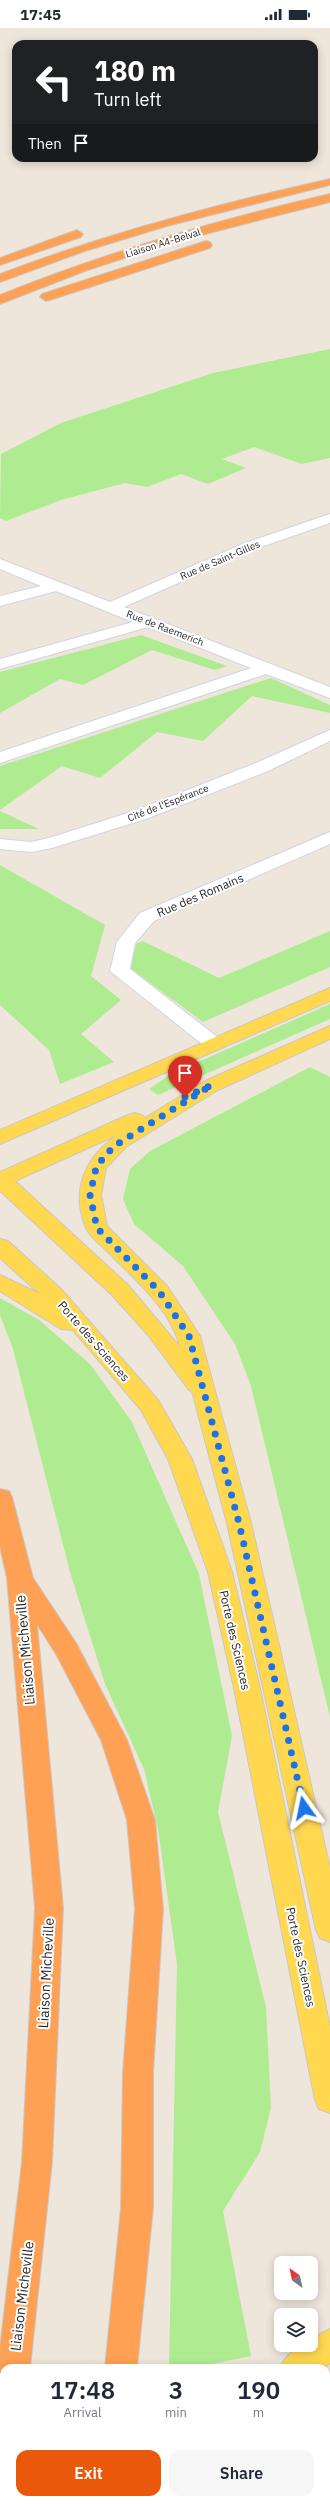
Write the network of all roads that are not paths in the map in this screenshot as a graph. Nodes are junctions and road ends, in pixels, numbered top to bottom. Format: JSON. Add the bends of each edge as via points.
{"nodes":[{"id":1,"x":330,"y":170,"type":"edge"},
{"id":2,"x":315,"y":173,"type":"dead end"},
{"id":3,"x":330,"y":182,"type":"edge"},
{"id":4,"x":330,"y":198,"type":"edge"},
{"id":5,"x":90,"y":230,"type":"dead end"},
{"id":6,"x":216,"y":242,"type":"dead end"},
{"id":7,"x":0,"y":263,"type":"edge"},
{"id":8,"x":0,"y":278,"type":"edge"},
{"id":9,"x":0,"y":300,"type":"edge"},
{"id":10,"x":36,"y":300,"type":"dead end"},
{"id":11,"x":21,"y":305,"type":"dead end"},
{"id":12,"x":0,"y":313,"type":"edge"},
{"id":13,"x":330,"y":518,"type":"edge"},
{"id":14,"x":0,"y":564,"type":"edge"},
{"id":15,"x":58,"y":586,"type":"junction"},
{"id":16,"x":0,"y":601,"type":"edge"},
{"id":17,"x":111,"y":607,"type":"junction"},
{"id":18,"x":150,"y":622,"type":"junction"},
{"id":19,"x":0,"y":664,"type":"edge"},
{"id":20,"x":267,"y":668,"type":"junction"},
{"id":21,"x":330,"y":693,"type":"edge"},
{"id":22,"x":330,"y":735,"type":"edge"},
{"id":23,"x":0,"y":758,"type":"edge"},
{"id":24,"x":330,"y":837,"type":"edge"},
{"id":25,"x":0,"y":844,"type":"edge"},
{"id":26,"x":330,"y":994,"type":"edge"},
{"id":27,"x":330,"y":1032,"type":"edge"},
{"id":28,"x":214,"y":1044,"type":"junction"},
{"id":29,"x":161,"y":1067,"type":"junction"},
{"id":30,"x":212,"y":1085,"type":"junction"},
{"id":31,"x":0,"y":1138,"type":"edge"},
{"id":32,"x":0,"y":1149,"type":"edge"},
{"id":33,"x":0,"y":1180,"type":"edge"},
{"id":34,"x":0,"y":1246,"type":"edge"},
{"id":35,"x":0,"y":1282,"type":"edge"},
{"id":36,"x":98,"y":1344,"type":"junction"},
{"id":37,"x":204,"y":1394,"type":"junction"},
{"id":38,"x":0,"y":1497,"type":"edge"},
{"id":39,"x":20,"y":1578,"type":"junction"},
{"id":40,"x":330,"y":1930,"type":"edge"},
{"id":41,"x":330,"y":2100,"type":"edge"},
{"id":42,"x":330,"y":2342,"type":"edge"},
{"id":43,"x":14,"y":2364,"type":"edge"},
{"id":44,"x":121,"y":2364,"type":"edge"},
{"id":45,"x":301,"y":2364,"type":"edge"}],
"edges":[{"from":1,"to":2,"type":"highway"},
{"from":3,"to":8,"type":"highway","name":"Liaison A4-Belval","via":[[245,201],[148,228],[72,251]]},
{"from":4,"to":9,"type":"highway","name":"Liaison A4-Belval","via":[[264,213],[129,252]]},
{"from":5,"to":7,"type":"highway","via":[[38,246]]},
{"from":6,"to":10,"type":"highway"},
{"from":11,"to":12,"type":"highway"},
{"from":13,"to":17,"type":"street","name":"Rue de Saint-Gilles","via":[[250,546]]},
{"from":14,"to":15,"type":"street","name":"Rue de Raemerich"},
{"from":15,"to":16,"type":"street"},
{"from":15,"to":17,"type":"street","name":"Rue de Raemerich"},
{"from":17,"to":18,"type":"street","name":"Rue de Raemerich"},
{"from":18,"to":19,"type":"street"},
{"from":18,"to":20,"type":"street","name":"Rue de Raemerich"},
{"from":20,"to":21,"type":"street","name":"Rue de Raemerich"},
{"from":20,"to":23,"type":"street"},
{"from":22,"to":25,"type":"street","name":"Cité de l'Espérance","via":[[262,767],[140,815],[52,843],[31,847]]},
{"from":24,"to":28,"type":"street","name":"Rue des Romains","via":[[147,917],[126,942],[120,971]]},
{"from":26,"to":28,"type":"main road"},
{"from":27,"to":30,"type":"main road"},
{"from":28,"to":29,"type":"main road"},
{"from":29,"to":31,"type":"main road"},
{"from":29,"to":32,"type":"main road","via":[[108,1102]]},
{"from":30,"to":33,"type":"main road"},
{"from":30,"to":37,"type":"main road","via":[[119,1143],[106,1154],[96,1168],[90,1195],[97,1228],[159,1291],[189,1336]]},
{"from":33,"to":37,"type":"main road","via":[[120,1290],[156,1330]]},
{"from":34,"to":36,"type":"main road","name":"Porte des Sciences","via":[[53,1294]]},
{"from":35,"to":36,"type":"main road","via":[[27,1296]]},
{"from":36,"to":41,"type":"main road","name":"Porte des Sciences","via":[[150,1406],[180,1459],[220,1572],[247,1688]]},
{"from":37,"to":40,"type":"main road","via":[[239,1523]]},
{"from":38,"to":39,"type":"highway"},
{"from":39,"to":43,"type":"highway","name":"Liaison Micheville","via":[[49,1908],[37,2162]]},
{"from":39,"to":44,"type":"highway","via":[[67,1650],[114,1740],[141,1820],[149,1909],[138,2073],[137,2208]]},
{"from":42,"to":45,"type":"main road"}]}
